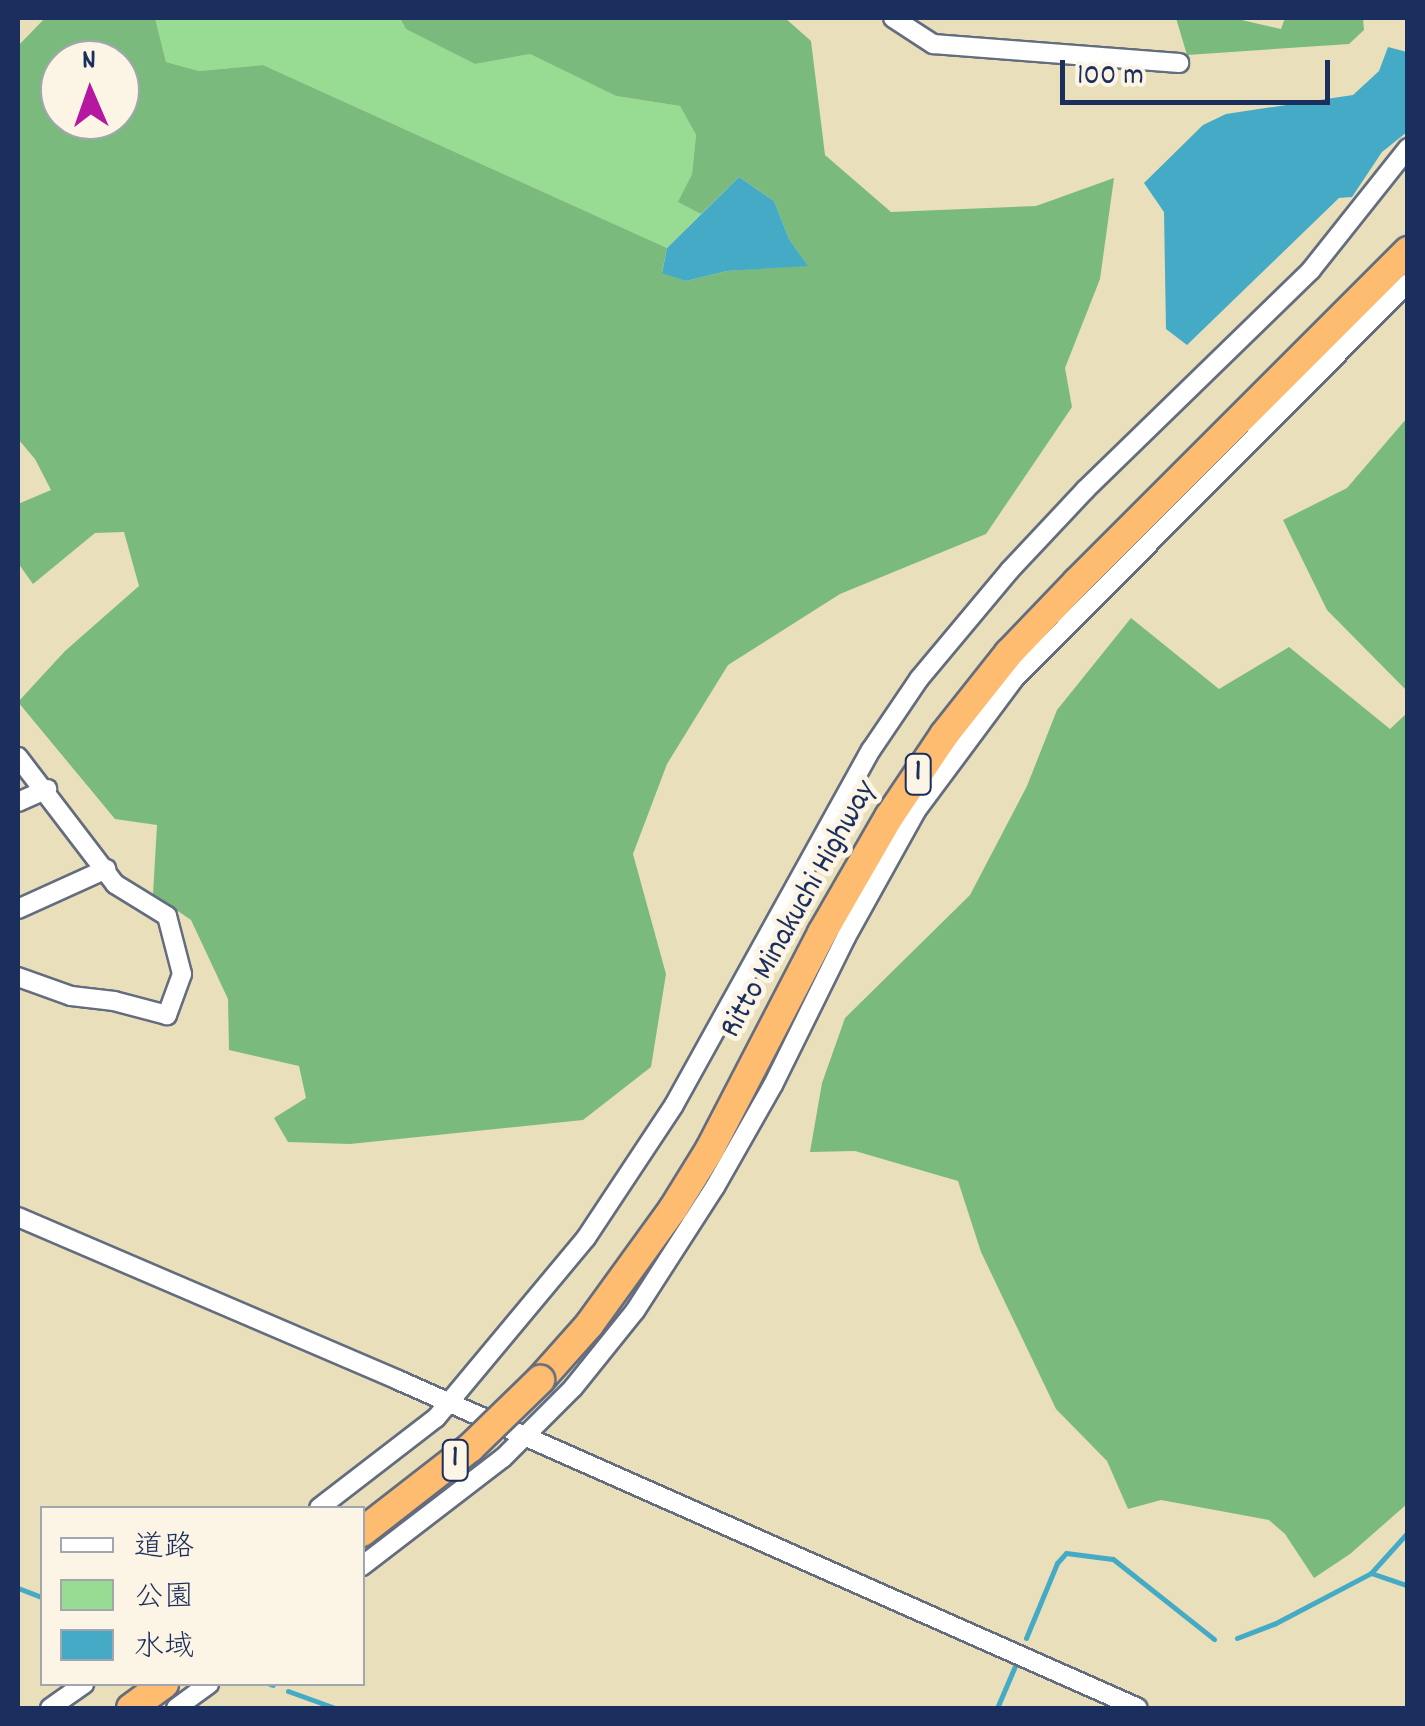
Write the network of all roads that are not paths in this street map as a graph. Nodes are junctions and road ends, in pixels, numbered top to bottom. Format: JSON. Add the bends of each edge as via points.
{"nodes":[{"id":1,"x":892,"y":18,"type":"edge"},
{"id":2,"x":1179,"y":62,"type":"dead end"},
{"id":3,"x":1408,"y":148,"type":"edge"},
{"id":4,"x":1408,"y":251,"type":"edge"},
{"id":5,"x":1408,"y":283,"type":"edge"},
{"id":6,"x":18,"y":756,"type":"edge"},
{"id":7,"x":47,"y":790,"type":"junction"},
{"id":8,"x":18,"y":802,"type":"edge"},
{"id":9,"x":106,"y":869,"type":"junction"},
{"id":10,"x":18,"y":909,"type":"edge"},
{"id":11,"x":18,"y":977,"type":"edge"},
{"id":12,"x":18,"y":1217,"type":"edge"},
{"id":13,"x":449,"y":1402,"type":"junction"},
{"id":14,"x":524,"y":1435,"type":"junction"},
{"id":15,"x":321,"y":1506,"type":"edge"},
{"id":16,"x":365,"y":1530,"type":"edge"},
{"id":17,"x":365,"y":1564,"type":"edge"},
{"id":18,"x":81,"y":1686,"type":"edge"},
{"id":19,"x":161,"y":1686,"type":"edge"},
{"id":20,"x":206,"y":1686,"type":"edge"},
{"id":21,"x":50,"y":1708,"type":"edge"},
{"id":22,"x":131,"y":1708,"type":"edge"},
{"id":23,"x":176,"y":1708,"type":"edge"},
{"id":24,"x":1138,"y":1708,"type":"edge"}],
"edges":[{"from":1,"to":2,"type":"street","via":[[933,44]]},
{"from":3,"to":13,"type":"street","via":[[1311,270],[1084,490],[920,680],[833,816],[674,1105],[586,1238]]},
{"from":4,"to":16,"type":"highway","name":"Ritto Minakuchi Highway","number":"1","bridge":true,"via":[[1009,653],[889,818],[692,1179],[634,1266],[540,1380],[470,1448]]},
{"from":5,"to":14,"type":"street","via":[[1014,679],[916,811],[774,1085],[705,1202],[634,1311],[573,1388]]},
{"from":6,"to":7,"type":"street"},
{"from":7,"to":8,"type":"street"},
{"from":7,"to":9,"type":"street"},
{"from":9,"to":10,"type":"street"},
{"from":9,"to":11,"type":"street","via":[[115,884],[167,916],[182,974],[167,1014],[70,996]]},
{"from":12,"to":13,"type":"street"},
{"from":13,"to":14,"type":"street"},
{"from":13,"to":15,"type":"street"},
{"from":14,"to":17,"type":"street"},
{"from":14,"to":24,"type":"street"},
{"from":18,"to":21,"type":"street"},
{"from":19,"to":22,"type":"highway"},
{"from":20,"to":23,"type":"street"}]}
